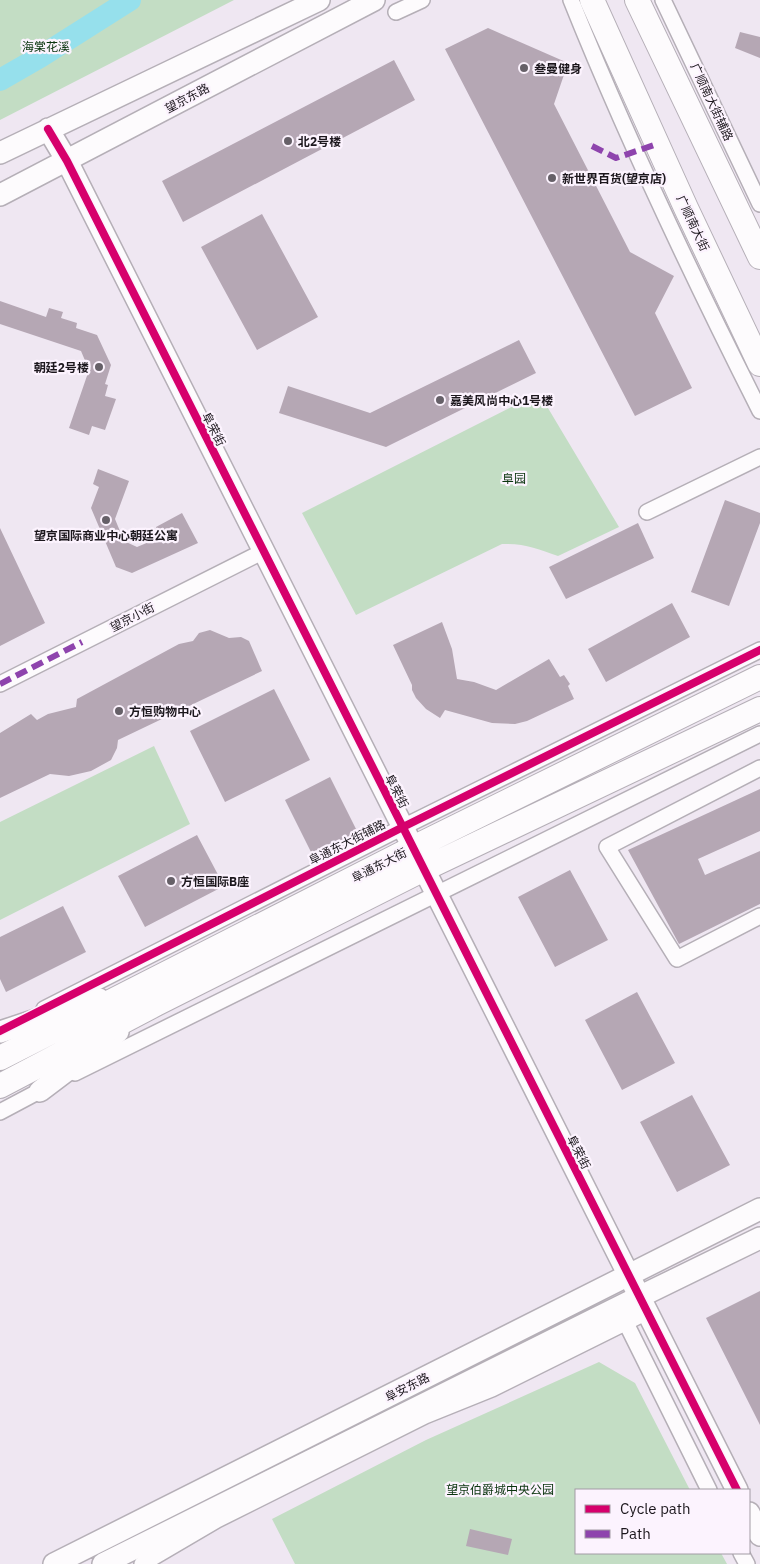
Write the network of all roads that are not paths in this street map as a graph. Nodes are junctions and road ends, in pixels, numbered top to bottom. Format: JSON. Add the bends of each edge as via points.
{"nodes":[{"id":1,"x":319,"y":0,"type":"edge"},
{"id":2,"x":374,"y":0,"type":"edge"},
{"id":3,"x":422,"y":0,"type":"edge"},
{"id":4,"x":571,"y":0,"type":"edge"},
{"id":5,"x":592,"y":0,"type":"edge"},
{"id":6,"x":637,"y":0,"type":"edge"},
{"id":7,"x":663,"y":0,"type":"edge"},
{"id":8,"x":396,"y":12,"type":"dead end"},
{"id":9,"x":48,"y":129,"type":"junction"},
{"id":10,"x":0,"y":153,"type":"edge"},
{"id":11,"x":67,"y":161,"type":"junction"},
{"id":12,"x":0,"y":195,"type":"edge"},
{"id":13,"x":760,"y":204,"type":"edge"},
{"id":14,"x":760,"y":257,"type":"edge"},
{"id":15,"x":760,"y":364,"type":"edge"},
{"id":16,"x":760,"y":411,"type":"edge"},
{"id":17,"x":760,"y":457,"type":"edge"},
{"id":18,"x":647,"y":512,"type":"dead end"},
{"id":19,"x":264,"y":551,"type":"junction"},
{"id":20,"x":760,"y":650,"type":"edge"},
{"id":21,"x":760,"y":677,"type":"edge"},
{"id":22,"x":0,"y":684,"type":"edge"},
{"id":23,"x":760,"y":709,"type":"edge"},
{"id":24,"x":760,"y":734,"type":"edge"},
{"id":25,"x":760,"y":768,"type":"edge"},
{"id":26,"x":402,"y":827,"type":"junction"},
{"id":27,"x":413,"y":848,"type":"junction"},
{"id":28,"x":424,"y":869,"type":"junction"},
{"id":29,"x":436,"y":894,"type":"junction"},
{"id":30,"x":760,"y":916,"type":"edge"},
{"id":31,"x":142,"y":985,"type":"junction"},
{"id":32,"x":156,"y":1004,"type":"junction"},
{"id":33,"x":0,"y":1032,"type":"edge"},
{"id":34,"x":0,"y":1058,"type":"edge"},
{"id":35,"x":0,"y":1086,"type":"edge"},
{"id":36,"x":40,"y":1090,"type":"junction"},
{"id":37,"x":0,"y":1112,"type":"edge"},
{"id":38,"x":760,"y":1210,"type":"edge"},
{"id":39,"x":760,"y":1238,"type":"edge"},
{"id":40,"x":630,"y":1276,"type":"junction"},
{"id":41,"x":643,"y":1304,"type":"junction"},
{"id":42,"x":622,"y":1315,"type":"junction"},
{"id":43,"x":709,"y":1489,"type":"edge"},
{"id":44,"x":736,"y":1489,"type":"edge"},
{"id":45,"x":750,"y":1515,"type":"edge"},
{"id":46,"x":760,"y":1535,"type":"edge"},
{"id":47,"x":54,"y":1564,"type":"edge"},
{"id":48,"x":103,"y":1564,"type":"edge"},
{"id":49,"x":142,"y":1564,"type":"edge"}],
"edges":[{"from":1,"to":9,"type":"street"},
{"from":2,"to":11,"type":"street","name":"望京东路"},
{"from":3,"to":8,"type":"street"},
{"from":4,"to":16,"type":"street","via":[[595,60],[718,328]]},
{"from":5,"to":15,"type":"main road","name":"广顺南大街"},
{"from":6,"to":14,"type":"main road"},
{"from":7,"to":13,"type":"street","name":"广顺南大街辅路"},
{"from":9,"to":10,"type":"street"},
{"from":9,"to":11,"type":"street","name":"阜荣街"},
{"from":11,"to":12,"type":"street","name":"望京东路"},
{"from":11,"to":19,"type":"street","name":"阜荣街"},
{"from":17,"to":18,"type":"street"},
{"from":19,"to":22,"type":"street","name":"望京小街"},
{"from":19,"to":26,"type":"street","name":"阜荣街"},
{"from":20,"to":26,"type":"street","name":"阜通东大街辅路"},
{"from":21,"to":27,"type":"main road","name":"阜通东大街"},
{"from":23,"to":28,"type":"main road","name":"阜通东大街"},
{"from":24,"to":29,"type":"street"},
{"from":25,"to":30,"type":"street","via":[[607,847],[677,959]]},
{"from":26,"to":27,"type":"street","name":"阜荣街"},
{"from":26,"to":33,"type":"street","name":"阜通东大街辅路"},
{"from":27,"to":28,"type":"street","name":"阜荣街"},
{"from":27,"to":31,"type":"main road","name":"阜通东大街"},
{"from":28,"to":29,"type":"street","name":"阜荣街"},
{"from":28,"to":32,"type":"main road","name":"阜通东大街"},
{"from":29,"to":36,"type":"street"},
{"from":29,"to":40,"type":"street","name":"阜荣街"},
{"from":31,"to":33,"type":"street"},
{"from":31,"to":34,"type":"main road","name":"阜通东大街"},
{"from":32,"to":35,"type":"main road","name":"阜通东大街"},
{"from":32,"to":36,"type":"street"},
{"from":36,"to":37,"type":"street"},
{"from":38,"to":40,"type":"street","name":"阜安东路"},
{"from":39,"to":41,"type":"street","name":"阜安东路"},
{"from":40,"to":41,"type":"street","name":"阜荣街"},
{"from":40,"to":47,"type":"street","name":"阜安东路"},
{"from":41,"to":42,"type":"street","name":"阜安东路"},
{"from":41,"to":44,"type":"street","name":"阜荣街"},
{"from":42,"to":43,"type":"street"},
{"from":42,"to":48,"type":"street","name":"阜安东路"},
{"from":42,"to":49,"type":"street","via":[[492,1389],[416,1420],[217,1520]]},
{"from":45,"to":46,"type":"street"}]}
